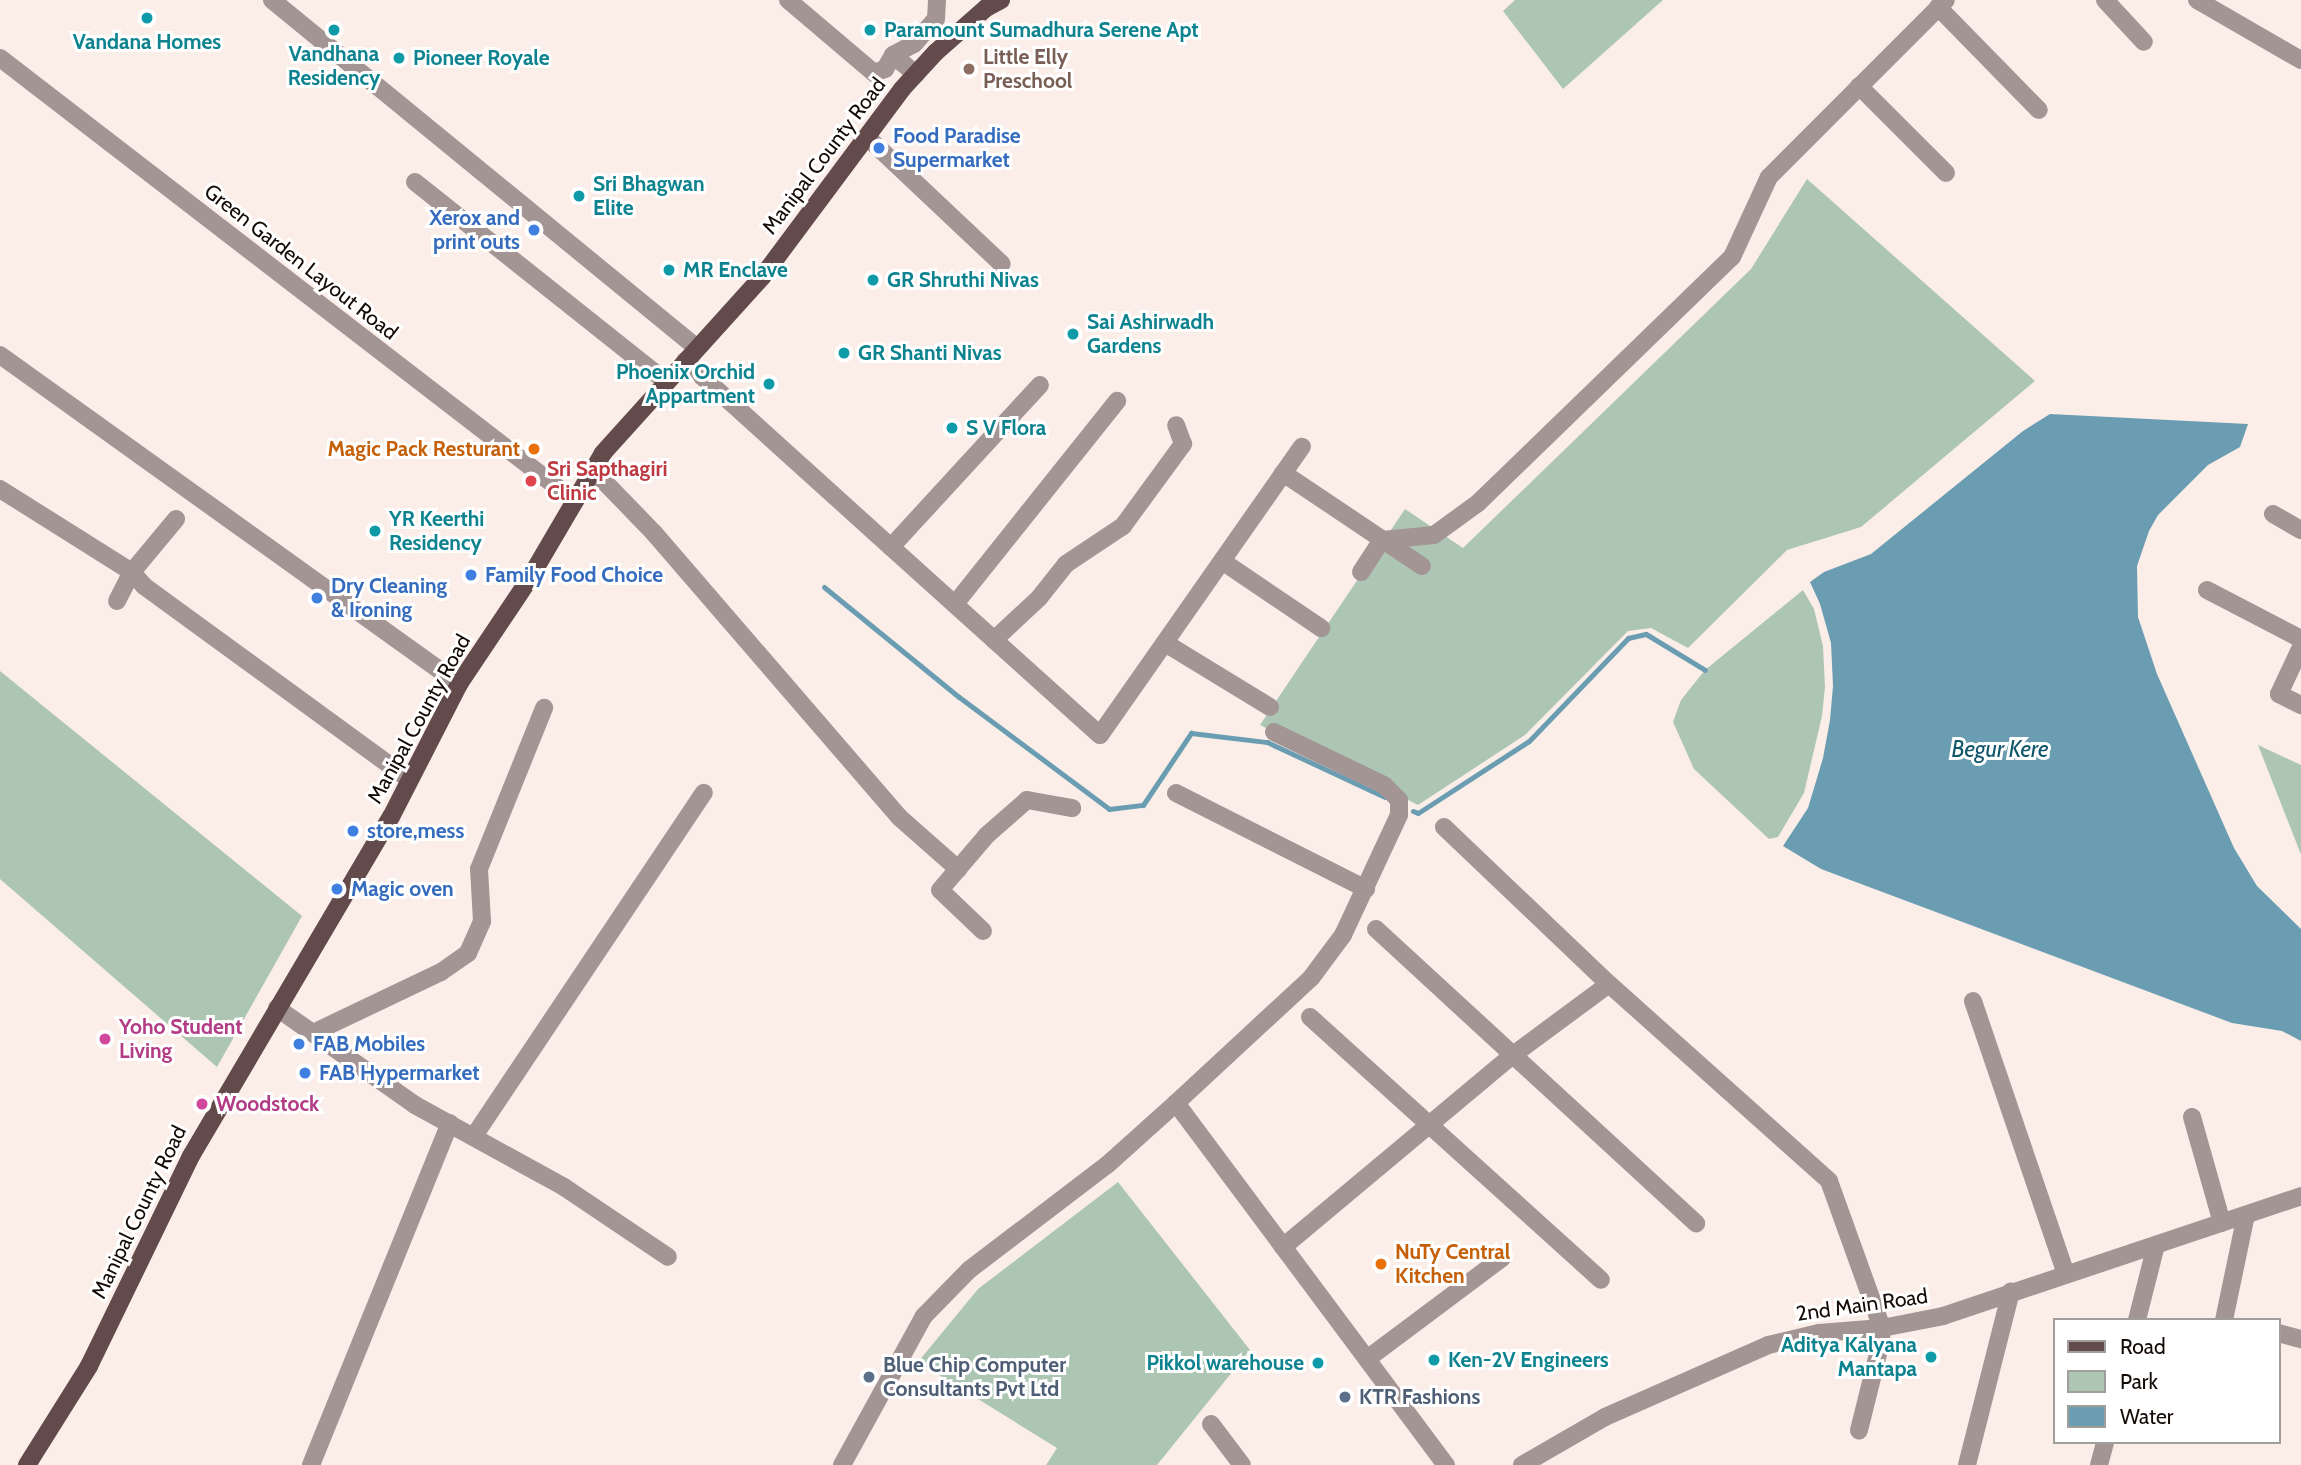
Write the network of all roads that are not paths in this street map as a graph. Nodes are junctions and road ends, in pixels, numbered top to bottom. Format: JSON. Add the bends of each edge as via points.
{"nodes":[{"id":1,"x":272,"y":0,"type":"edge"},
{"id":2,"x":788,"y":0,"type":"edge"},
{"id":3,"x":937,"y":0,"type":"edge"},
{"id":4,"x":1002,"y":0,"type":"edge"},
{"id":5,"x":2105,"y":0,"type":"edge"},
{"id":6,"x":2197,"y":0,"type":"edge"},
{"id":7,"x":1942,"y":4,"type":"edge"},
{"id":8,"x":2144,"y":42,"type":"dead end"},
{"id":9,"x":893,"y":55,"type":"junction"},
{"id":10,"x":0,"y":58,"type":"edge"},
{"id":11,"x":2301,"y":60,"type":"edge"},
{"id":12,"x":916,"y":74,"type":"junction"},
{"id":13,"x":1859,"y":86,"type":"junction"},
{"id":14,"x":2039,"y":110,"type":"dead end"},
{"id":15,"x":867,"y":137,"type":"junction"},
{"id":16,"x":1946,"y":173,"type":"dead end"},
{"id":17,"x":415,"y":182,"type":"dead end"},
{"id":18,"x":1002,"y":264,"type":"dead end"},
{"id":19,"x":0,"y":355,"type":"edge"},
{"id":20,"x":691,"y":355,"type":"junction"},
{"id":21,"x":666,"y":382,"type":"junction"},
{"id":22,"x":1040,"y":385,"type":"dead end"},
{"id":23,"x":1117,"y":401,"type":"dead end"},
{"id":24,"x":1176,"y":425,"type":"dead end"},
{"id":25,"x":1302,"y":447,"type":"dead end"},
{"id":26,"x":593,"y":470,"type":"junction"},
{"id":27,"x":1283,"y":473,"type":"junction"},
{"id":28,"x":0,"y":489,"type":"edge"},
{"id":29,"x":575,"y":501,"type":"junction"},
{"id":30,"x":2273,"y":514,"type":"dead end"},
{"id":31,"x":176,"y":519,"type":"dead end"},
{"id":32,"x":2301,"y":530,"type":"edge"},
{"id":33,"x":1382,"y":540,"type":"junction"},
{"id":34,"x":891,"y":547,"type":"junction"},
{"id":35,"x":1222,"y":561,"type":"junction"},
{"id":36,"x":1422,"y":566,"type":"dead end"},
{"id":37,"x":132,"y":572,"type":"junction"},
{"id":38,"x":1361,"y":572,"type":"dead end"},
{"id":39,"x":2207,"y":590,"type":"dead end"},
{"id":40,"x":117,"y":601,"type":"dead end"},
{"id":41,"x":955,"y":604,"type":"junction"},
{"id":42,"x":1321,"y":628,"type":"dead end"},
{"id":43,"x":2301,"y":639,"type":"edge"},
{"id":44,"x":994,"y":640,"type":"junction"},
{"id":45,"x":1165,"y":643,"type":"junction"},
{"id":46,"x":2301,"y":648,"type":"edge"},
{"id":47,"x":459,"y":684,"type":"junction"},
{"id":48,"x":2301,"y":705,"type":"edge"},
{"id":49,"x":1270,"y":707,"type":"dead end"},
{"id":50,"x":544,"y":708,"type":"dead end"},
{"id":51,"x":1274,"y":732,"type":"dead end"},
{"id":52,"x":409,"y":779,"type":"junction"},
{"id":53,"x":704,"y":793,"type":"dead end"},
{"id":54,"x":1175,"y":793,"type":"dead end"},
{"id":55,"x":1072,"y":808,"type":"dead end"},
{"id":56,"x":1444,"y":827,"type":"dead end"},
{"id":57,"x":958,"y":869,"type":"junction"},
{"id":58,"x":1366,"y":889,"type":"junction"},
{"id":59,"x":1376,"y":929,"type":"dead end"},
{"id":60,"x":984,"y":930,"type":"dead end"},
{"id":61,"x":1609,"y":984,"type":"junction"},
{"id":62,"x":1973,"y":1001,"type":"dead end"},
{"id":63,"x":277,"y":1008,"type":"junction"},
{"id":64,"x":1310,"y":1017,"type":"dead end"},
{"id":65,"x":313,"y":1033,"type":"junction"},
{"id":66,"x":1513,"y":1055,"type":"junction"},
{"id":67,"x":1176,"y":1103,"type":"junction"},
{"id":68,"x":2192,"y":1117,"type":"dead end"},
{"id":69,"x":450,"y":1123,"type":"junction"},
{"id":70,"x":1429,"y":1123,"type":"junction"},
{"id":71,"x":474,"y":1136,"type":"junction"},
{"id":72,"x":2301,"y":1196,"type":"edge"},
{"id":73,"x":2246,"y":1215,"type":"junction"},
{"id":74,"x":1696,"y":1223,"type":"dead end"},
{"id":75,"x":2222,"y":1223,"type":"junction"},
{"id":76,"x":2156,"y":1245,"type":"junction"},
{"id":77,"x":1283,"y":1247,"type":"junction"},
{"id":78,"x":668,"y":1257,"type":"dead end"},
{"id":79,"x":1502,"y":1258,"type":"dead end"},
{"id":80,"x":2066,"y":1274,"type":"junction"},
{"id":81,"x":1601,"y":1280,"type":"dead end"},
{"id":82,"x":2011,"y":1291,"type":"junction"},
{"id":83,"x":2138,"y":1318,"type":"edge"},
{"id":84,"x":2226,"y":1318,"type":"edge"},
{"id":85,"x":1882,"y":1328,"type":"junction"},
{"id":86,"x":2280,"y":1334,"type":"edge"},
{"id":87,"x":2301,"y":1339,"type":"edge"},
{"id":88,"x":1367,"y":1359,"type":"junction"},
{"id":89,"x":1211,"y":1424,"type":"dead end"},
{"id":90,"x":1859,"y":1430,"type":"dead end"},
{"id":91,"x":2104,"y":1444,"type":"edge"},
{"id":92,"x":27,"y":1465,"type":"edge"},
{"id":93,"x":311,"y":1465,"type":"edge"},
{"id":94,"x":842,"y":1465,"type":"edge"},
{"id":95,"x":1242,"y":1465,"type":"edge"},
{"id":96,"x":1446,"y":1465,"type":"edge"},
{"id":97,"x":1522,"y":1465,"type":"edge"},
{"id":98,"x":1967,"y":1465,"type":"edge"},
{"id":99,"x":2099,"y":1465,"type":"edge"}],
"edges":[{"from":1,"to":20,"type":"street"},
{"from":2,"to":9,"type":"street","via":[[874,73],[885,69]]},
{"from":3,"to":9,"type":"street","via":[[936,19],[914,44]]},
{"from":4,"to":12,"type":"main road","name":"Manipal County Road","via":[[986,8]]},
{"from":5,"to":8,"type":"street"},
{"from":6,"to":11,"type":"street"},
{"from":7,"to":13,"type":"street"},
{"from":7,"to":14,"type":"street"},
{"from":9,"to":12,"type":"street"},
{"from":10,"to":29,"type":"street","name":"Green Garden Layout Road"},
{"from":12,"to":15,"type":"main road","name":"Manipal County Road"},
{"from":13,"to":16,"type":"street"},
{"from":13,"to":33,"type":"street","via":[[1769,177],[1732,257],[1478,503],[1434,535]]},
{"from":15,"to":18,"type":"street"},
{"from":15,"to":20,"type":"main road","name":"Manipal County Road","via":[[762,277]]},
{"from":17,"to":21,"type":"street"},
{"from":19,"to":47,"type":"street"},
{"from":20,"to":21,"type":"main road","name":"Manipal County Road"},
{"from":20,"to":34,"type":"street"},
{"from":21,"to":26,"type":"main road","name":"Manipal County Road"},
{"from":22,"to":34,"type":"street"},
{"from":23,"to":41,"type":"street"},
{"from":24,"to":44,"type":"street","via":[[1183,444],[1123,526],[1066,564],[1039,598]]},
{"from":25,"to":27,"type":"street"},
{"from":26,"to":29,"type":"main road","name":"Manipal County Road"},
{"from":26,"to":57,"type":"street","via":[[654,533],[900,817]]},
{"from":27,"to":33,"type":"street"},
{"from":27,"to":35,"type":"street"},
{"from":28,"to":37,"type":"street"},
{"from":29,"to":47,"type":"main road","name":"Manipal County Road"},
{"from":30,"to":32,"type":"street"},
{"from":31,"to":37,"type":"street"},
{"from":33,"to":36,"type":"street"},
{"from":33,"to":38,"type":"street"},
{"from":34,"to":41,"type":"street"},
{"from":35,"to":42,"type":"street"},
{"from":35,"to":45,"type":"street"},
{"from":37,"to":40,"type":"street"},
{"from":37,"to":52,"type":"street","via":[[144,586]]},
{"from":39,"to":43,"type":"street"},
{"from":41,"to":44,"type":"street"},
{"from":44,"to":45,"type":"street","via":[[1100,735]]},
{"from":45,"to":49,"type":"street"},
{"from":46,"to":48,"type":"street","via":[[2278,694]]},
{"from":47,"to":52,"type":"main road","name":"Manipal County Road"},
{"from":50,"to":65,"type":"street","via":[[479,869],[482,921],[468,953],[440,972]]},
{"from":51,"to":58,"type":"street","via":[[1384,785],[1399,800],[1399,815]]},
{"from":52,"to":63,"type":"main road","name":"Manipal County Road"},
{"from":53,"to":71,"type":"street"},
{"from":54,"to":58,"type":"street"},
{"from":55,"to":57,"type":"street","via":[[1027,800],[987,835]]},
{"from":56,"to":61,"type":"street"},
{"from":57,"to":60,"type":"street","via":[[940,890]]},
{"from":58,"to":67,"type":"street","via":[[1328,960]]},
{"from":59,"to":66,"type":"street"},
{"from":61,"to":66,"type":"street"},
{"from":61,"to":85,"type":"street","via":[[1829,1181]]},
{"from":62,"to":80,"type":"street"},
{"from":63,"to":65,"type":"street"},
{"from":63,"to":92,"type":"main road","name":"Manipal County Road","via":[[191,1156],[89,1366]]},
{"from":64,"to":70,"type":"street"},
{"from":65,"to":69,"type":"street","via":[[415,1105]]},
{"from":66,"to":70,"type":"street"},
{"from":66,"to":74,"type":"street"},
{"from":67,"to":77,"type":"street"},
{"from":67,"to":94,"type":"street","via":[[1107,1165],[969,1269],[924,1316]]},
{"from":68,"to":75,"type":"street"},
{"from":69,"to":71,"type":"street"},
{"from":69,"to":93,"type":"street"},
{"from":70,"to":77,"type":"street"},
{"from":70,"to":81,"type":"street"},
{"from":71,"to":78,"type":"street","via":[[564,1188]]},
{"from":72,"to":73,"type":"street","name":"2nd Main Road"},
{"from":73,"to":75,"type":"street","name":"2nd Main Road"},
{"from":73,"to":84,"type":"street"},
{"from":75,"to":76,"type":"street","name":"2nd Main Road"},
{"from":76,"to":80,"type":"street","name":"2nd Main Road"},
{"from":76,"to":83,"type":"street"},
{"from":77,"to":88,"type":"street"},
{"from":79,"to":88,"type":"street"},
{"from":80,"to":82,"type":"street","name":"2nd Main Road"},
{"from":82,"to":85,"type":"street","name":"2nd Main Road","via":[[1943,1316]]},
{"from":82,"to":98,"type":"street"},
{"from":85,"to":90,"type":"street"},
{"from":85,"to":97,"type":"street","name":"2nd Main Road","via":[[1794,1337],[1745,1354],[1605,1417]]},
{"from":86,"to":87,"type":"street"},
{"from":88,"to":96,"type":"street"},
{"from":89,"to":95,"type":"street"},
{"from":91,"to":99,"type":"street"}]}
